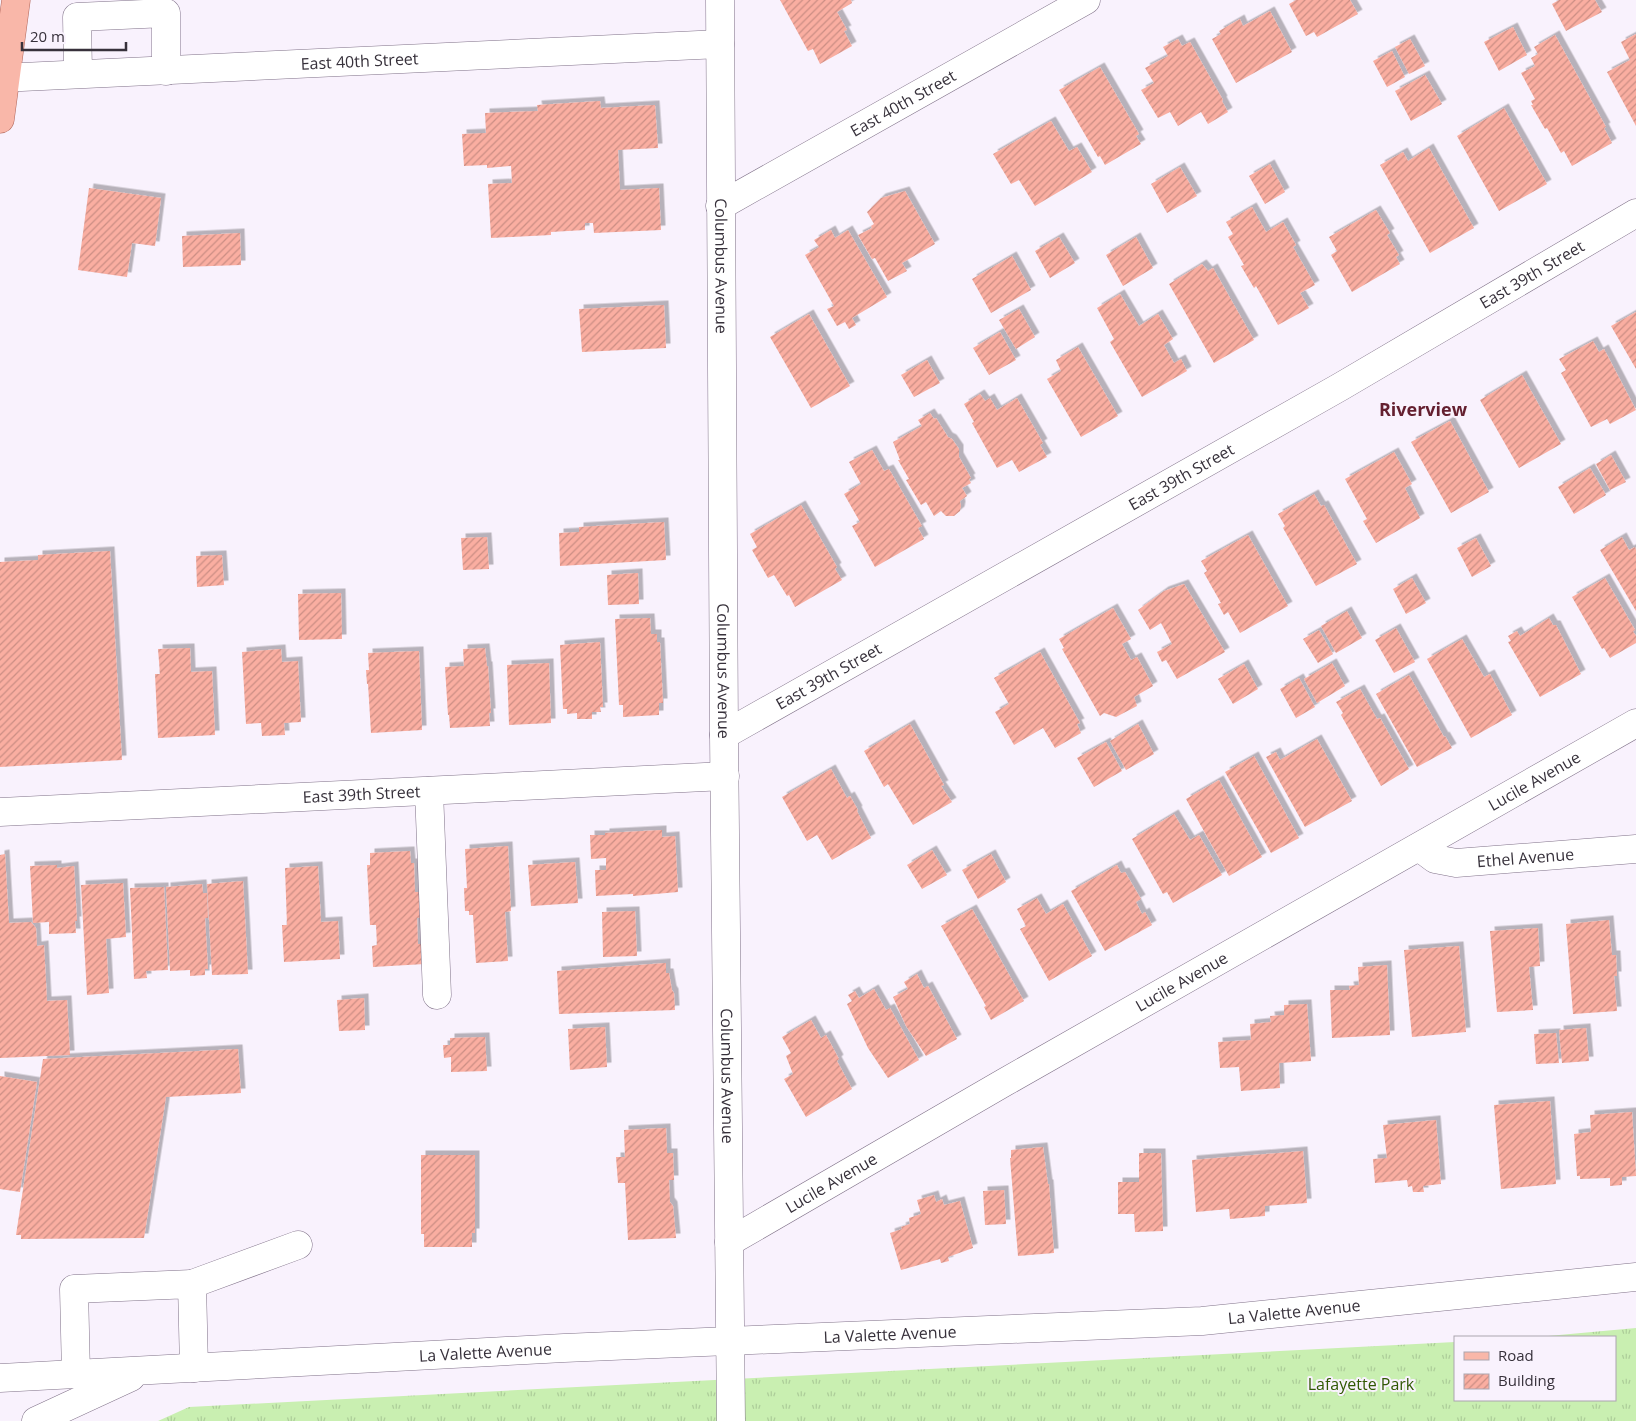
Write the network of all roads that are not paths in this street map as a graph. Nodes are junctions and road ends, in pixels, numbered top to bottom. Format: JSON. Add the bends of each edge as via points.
{"nodes":[{"id":1,"x":16,"y":0,"type":"edge"},
{"id":2,"x":720,"y":0,"type":"edge"},
{"id":3,"x":1086,"y":0,"type":"edge"},
{"id":4,"x":166,"y":6,"type":"edge"},
{"id":5,"x":123,"y":7,"type":"edge"},
{"id":6,"x":77,"y":8,"type":"edge"},
{"id":7,"x":720,"y":44,"type":"junction"},
{"id":8,"x":166,"y":70,"type":"junction"},
{"id":9,"x":78,"y":73,"type":"junction"},
{"id":10,"x":3,"y":78,"type":"edge"},
{"id":11,"x":0,"y":119,"type":"edge"},
{"id":12,"x":720,"y":206,"type":"junction"},
{"id":13,"x":1636,"y":213,"type":"edge"},
{"id":14,"x":1636,"y":723,"type":"edge"},
{"id":15,"x":724,"y":735,"type":"junction"},
{"id":16,"x":724,"y":776,"type":"junction"},
{"id":17,"x":429,"y":791,"type":"junction"},
{"id":18,"x":0,"y":812,"type":"edge"},
{"id":19,"x":1418,"y":847,"type":"junction"},
{"id":20,"x":1636,"y":849,"type":"edge"},
{"id":21,"x":437,"y":995,"type":"dead end"},
{"id":22,"x":729,"y":1242,"type":"junction"},
{"id":23,"x":298,"y":1245,"type":"dead end"},
{"id":24,"x":1636,"y":1278,"type":"edge"},
{"id":25,"x":192,"y":1284,"type":"junction"},
{"id":26,"x":729,"y":1341,"type":"junction"},
{"id":27,"x":194,"y":1368,"type":"junction"},
{"id":28,"x":144,"y":1371,"type":"junction"},
{"id":29,"x":76,"y":1374,"type":"junction"},
{"id":30,"x":0,"y":1378,"type":"edge"},
{"id":31,"x":36,"y":1421,"type":"edge"},
{"id":32,"x":731,"y":1421,"type":"edge"}],
"edges":[{"from":1,"to":10,"type":"main road"},
{"from":2,"to":7,"type":"street","name":"Columbus Avenue"},
{"from":3,"to":12,"type":"street","name":"East 40th Street"},
{"from":4,"to":5,"type":"street"},
{"from":4,"to":8,"type":"street"},
{"from":5,"to":6,"type":"street"},
{"from":6,"to":9,"type":"street"},
{"from":7,"to":8,"type":"street","name":"East 40th Street"},
{"from":7,"to":12,"type":"street","name":"Columbus Avenue"},
{"from":8,"to":9,"type":"street","name":"East 40th Street"},
{"from":9,"to":10,"type":"street","name":"East 40th Street"},
{"from":10,"to":11,"type":"main road"},
{"from":12,"to":15,"type":"street","name":"Columbus Avenue"},
{"from":13,"to":15,"type":"street","name":"East 39th Street","via":[[1340,387]]},
{"from":14,"to":19,"type":"street","name":"Lucile Avenue"},
{"from":15,"to":16,"type":"street","name":"Columbus Avenue"},
{"from":16,"to":17,"type":"street","name":"East 39th Street"},
{"from":16,"to":22,"type":"street","name":"Columbus Avenue"},
{"from":17,"to":18,"type":"street","name":"East 39th Street"},
{"from":17,"to":21,"type":"street"},
{"from":19,"to":20,"type":"street","name":"Ethel Avenue","via":[[1435,859],[1456,863]]},
{"from":19,"to":22,"type":"street","name":"Lucile Avenue"},
{"from":22,"to":26,"type":"street","name":"Columbus Avenue"},
{"from":23,"to":25,"type":"street"},
{"from":24,"to":26,"type":"street","name":"La Valette Avenue","via":[[1202,1321]]},
{"from":25,"to":27,"type":"street"},
{"from":25,"to":29,"type":"street","via":[[74,1289]]},
{"from":26,"to":27,"type":"street","name":"La Valette Avenue"},
{"from":26,"to":32,"type":"street","name":"Columbus Avenue"},
{"from":27,"to":28,"type":"street","name":"La Valette Avenue"},
{"from":28,"to":29,"type":"street","name":"La Valette Avenue"},
{"from":28,"to":31,"type":"street","name":"La Valette Avenue"},
{"from":29,"to":30,"type":"street","name":"La Valette Avenue"}]}
